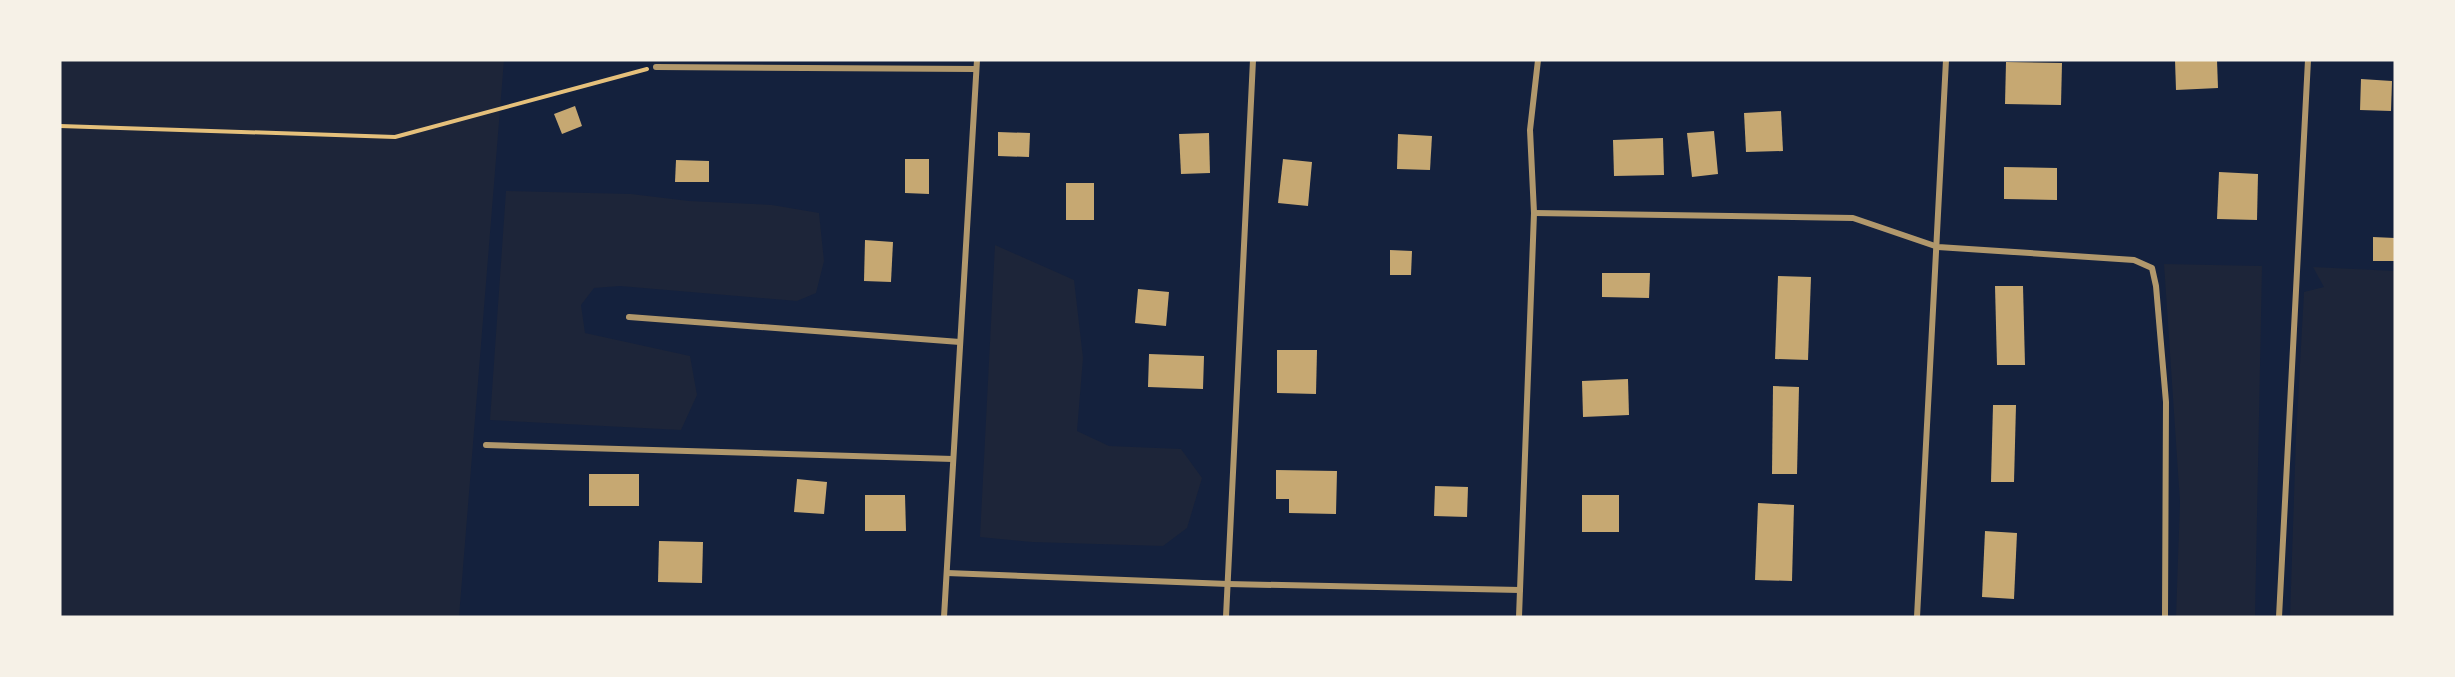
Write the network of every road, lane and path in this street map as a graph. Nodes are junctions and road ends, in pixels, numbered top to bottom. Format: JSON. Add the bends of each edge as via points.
{"nodes":[{"id":1,"x":977,"y":60,"type":"edge"},
{"id":2,"x":1253,"y":60,"type":"edge"},
{"id":3,"x":1538,"y":60,"type":"edge"},
{"id":4,"x":1946,"y":60,"type":"edge"},
{"id":5,"x":2308,"y":60,"type":"edge"},
{"id":6,"x":656,"y":67,"type":"joint"},
{"id":7,"x":976,"y":69,"type":"junction"},
{"id":8,"x":60,"y":126,"type":"edge"},
{"id":9,"x":1533,"y":213,"type":"junction"},
{"id":10,"x":1938,"y":247,"type":"junction"},
{"id":11,"x":628,"y":317,"type":"dead end"},
{"id":12,"x":960,"y":342,"type":"junction"},
{"id":13,"x":486,"y":445,"type":"dead end"},
{"id":14,"x":953,"y":459,"type":"junction"},
{"id":15,"x":947,"y":573,"type":"junction"},
{"id":16,"x":1228,"y":584,"type":"junction"},
{"id":17,"x":1520,"y":590,"type":"junction"},
{"id":18,"x":944,"y":617,"type":"edge"},
{"id":19,"x":1226,"y":617,"type":"edge"},
{"id":20,"x":1518,"y":617,"type":"edge"},
{"id":21,"x":1917,"y":617,"type":"edge"},
{"id":22,"x":2165,"y":617,"type":"edge"},
{"id":23,"x":2278,"y":617,"type":"edge"}],
"edges":[{"from":1,"to":7,"type":"street"},
{"from":2,"to":16,"type":"street"},
{"from":3,"to":9,"type":"street","via":[[1530,130]]},
{"from":4,"to":10,"type":"street"},
{"from":5,"to":23,"type":"street"},
{"from":6,"to":7,"type":"street"},
{"from":6,"to":8,"type":"path","via":[[395,137]]},
{"from":7,"to":12,"type":"street"},
{"from":9,"to":10,"type":"street","via":[[1853,218]]},
{"from":9,"to":17,"type":"street"},
{"from":10,"to":21,"type":"street"},
{"from":10,"to":22,"type":"street","via":[[2134,260],[2152,268],[2166,402]]},
{"from":11,"to":12,"type":"street"},
{"from":12,"to":14,"type":"street"},
{"from":13,"to":14,"type":"street"},
{"from":14,"to":15,"type":"street"},
{"from":15,"to":16,"type":"street"},
{"from":15,"to":18,"type":"street"},
{"from":16,"to":17,"type":"street"},
{"from":16,"to":19,"type":"street"},
{"from":17,"to":20,"type":"street"}]}
